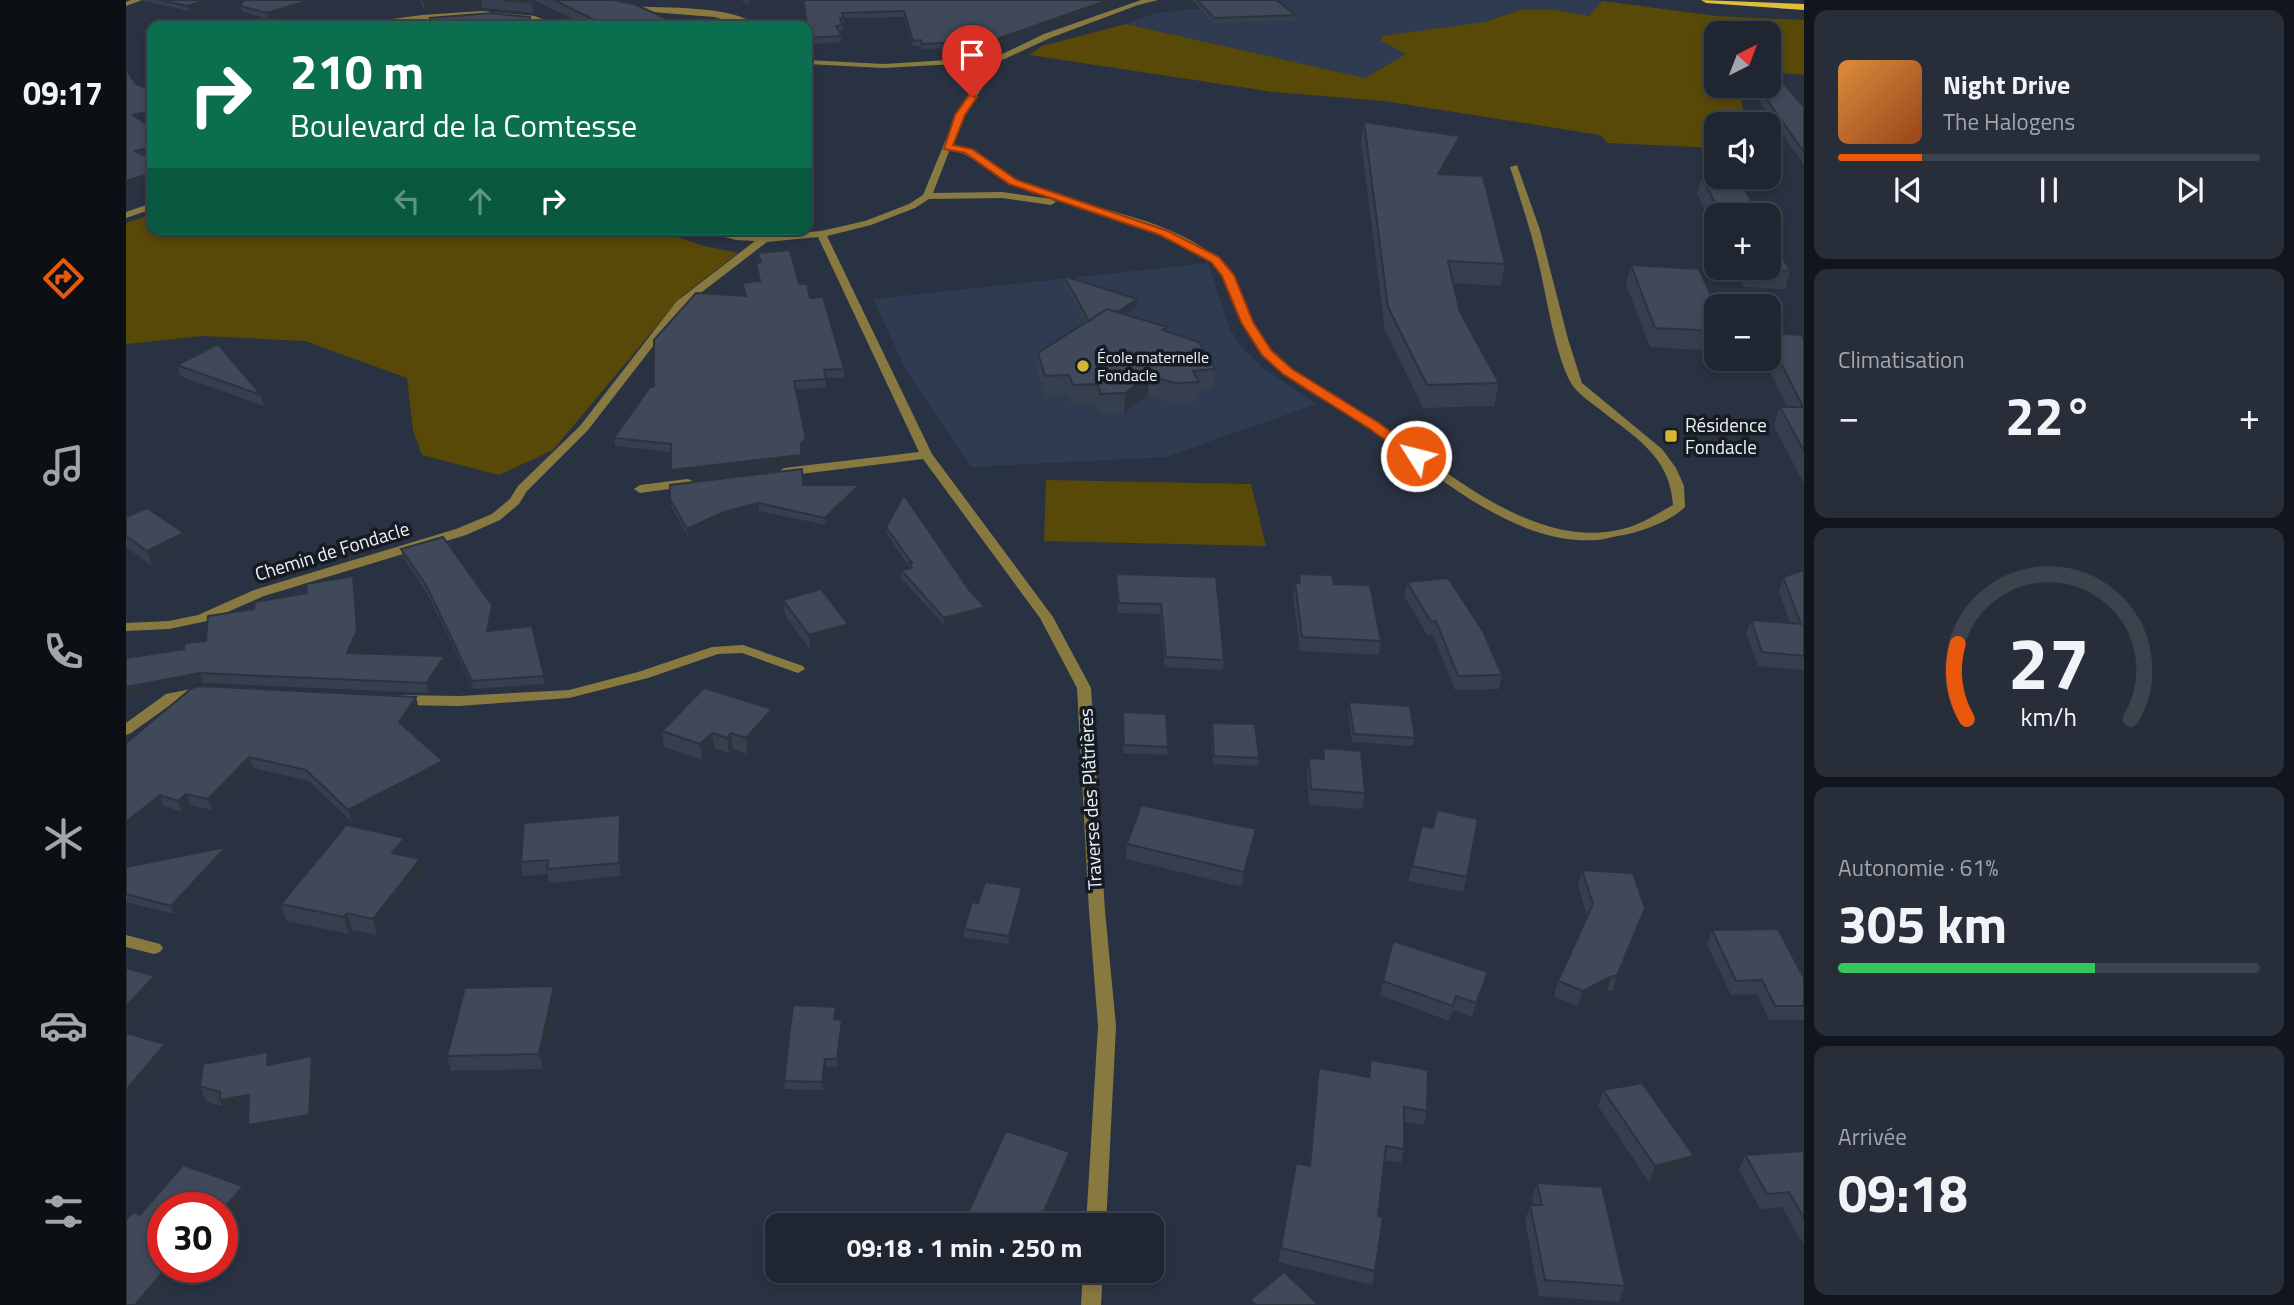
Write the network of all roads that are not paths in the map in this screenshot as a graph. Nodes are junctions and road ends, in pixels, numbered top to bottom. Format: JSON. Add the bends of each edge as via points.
{"nodes":[{"id":1,"x":138,"y":0,"type":"edge"},
{"id":2,"x":1154,"y":0,"type":"edge"},
{"id":3,"x":1706,"y":0,"type":"edge"},
{"id":4,"x":126,"y":4,"type":"edge"},
{"id":5,"x":623,"y":7,"type":"edge"},
{"id":6,"x":1804,"y":7,"type":"edge"},
{"id":7,"x":400,"y":21,"type":"edge"},
{"id":8,"x":543,"y":21,"type":"edge"},
{"id":9,"x":746,"y":21,"type":"edge"},
{"id":10,"x":997,"y":60,"type":"junction"},
{"id":11,"x":812,"y":62,"type":"edge"},
{"id":12,"x":948,"y":146,"type":"junction"},
{"id":13,"x":1514,"y":167,"type":"dead end"},
{"id":14,"x":927,"y":196,"type":"junction"},
{"id":15,"x":147,"y":208,"type":"edge"},
{"id":16,"x":126,"y":215,"type":"edge"},
{"id":17,"x":1122,"y":220,"type":"junction"},
{"id":18,"x":821,"y":234,"type":"junction"},
{"id":19,"x":722,"y":235,"type":"edge"},
{"id":20,"x":810,"y":235,"type":"edge"},
{"id":21,"x":812,"y":235,"type":"edge"},
{"id":22,"x":764,"y":239,"type":"junction"},
{"id":23,"x":926,"y":455,"type":"junction"},
{"id":24,"x":776,"y":473,"type":"edge"},
{"id":25,"x":702,"y":481,"type":"edge"},
{"id":26,"x":640,"y":489,"type":"dead end"},
{"id":27,"x":126,"y":627,"type":"edge"},
{"id":28,"x":799,"y":669,"type":"dead end"},
{"id":29,"x":216,"y":691,"type":"edge"},
{"id":30,"x":389,"y":699,"type":"edge"},
{"id":31,"x":126,"y":730,"type":"edge"},
{"id":32,"x":126,"y":941,"type":"edge"},
{"id":33,"x":154,"y":948,"type":"dead end"},
{"id":34,"x":1097,"y":1213,"type":"edge"},
{"id":35,"x":1092,"y":1283,"type":"edge"},
{"id":36,"x":1091,"y":1305,"type":"edge"}],
"edges":[{"from":1,"to":4,"type":"street"},
{"from":2,"to":10,"type":"street","via":[[1047,36]]},
{"from":3,"to":6,"type":"main road"},
{"from":5,"to":9,"type":"street"},
{"from":7,"to":8,"type":"street","via":[[502,12]]},
{"from":10,"to":11,"type":"street","via":[[884,66]]},
{"from":10,"to":12,"type":"street","via":[[960,115]]},
{"from":12,"to":14,"type":"street"},
{"from":12,"to":17,"type":"street","via":[[968,151],[1013,182]]},
{"from":13,"to":17,"type":"street","via":[[1538,237],[1575,382],[1646,438],[1680,490],[1679,507],[1636,530],[1552,532],[1523,523],[1469,495],[1267,353],[1255,337],[1228,275],[1215,260],[1164,233]]},
{"from":14,"to":17,"type":"street","via":[[1002,195],[1050,201]]},
{"from":14,"to":18,"type":"street","via":[[892,214]]},
{"from":15,"to":16,"type":"street"},
{"from":18,"to":21,"type":"street"},
{"from":18,"to":23,"type":"street","name":"Traverse des Plâtrières"},
{"from":19,"to":22,"type":"street"},
{"from":20,"to":22,"type":"street"},
{"from":22,"to":27,"type":"street","name":"Chemin de Fondacle","via":[[681,303],[584,428],[496,517],[461,532],[259,593],[202,618]]},
{"from":23,"to":24,"type":"street"},
{"from":23,"to":34,"type":"street","name":"Traverse des Plâtrières","via":[[1046,617],[1084,688],[1107,1026]]},
{"from":25,"to":26,"type":"street"},
{"from":28,"to":30,"type":"street","via":[[743,649],[717,650],[569,694],[459,701]]},
{"from":29,"to":31,"type":"street","via":[[171,697]]},
{"from":32,"to":33,"type":"street"},
{"from":35,"to":36,"type":"street"}]}
